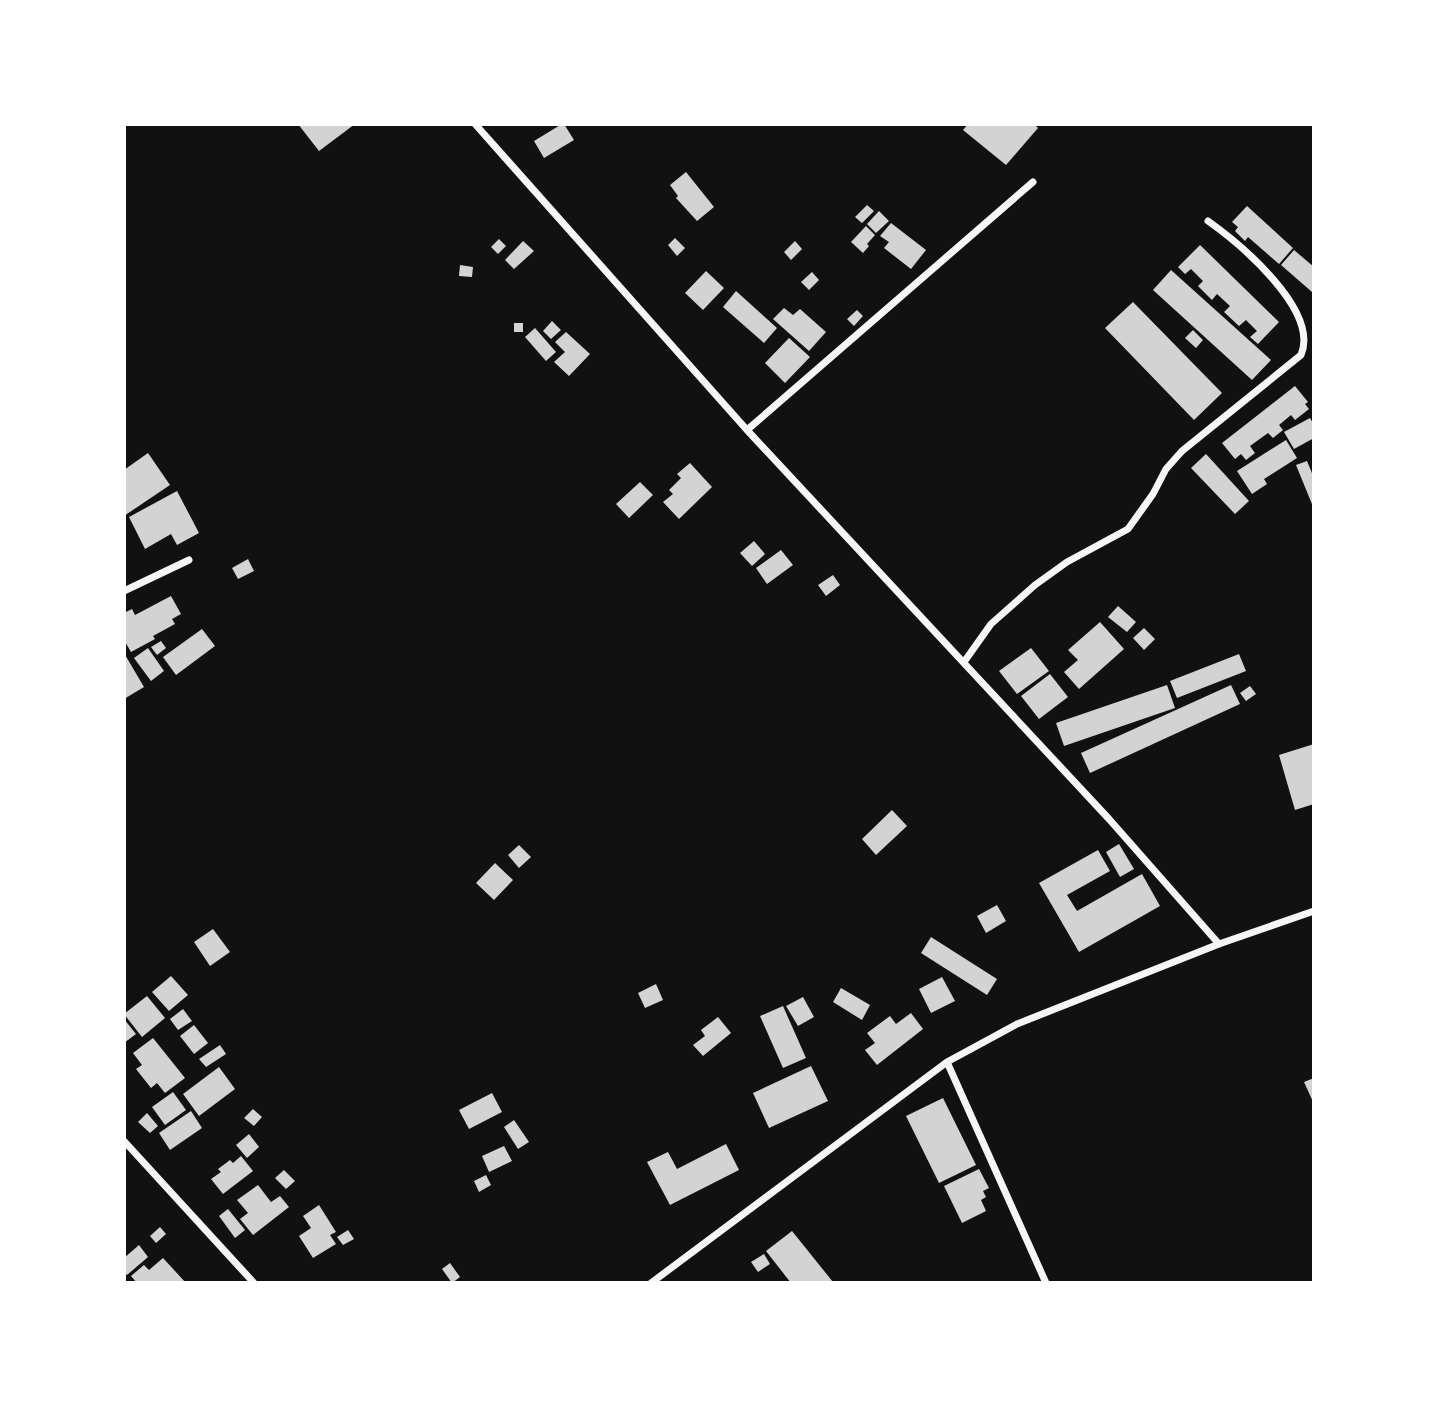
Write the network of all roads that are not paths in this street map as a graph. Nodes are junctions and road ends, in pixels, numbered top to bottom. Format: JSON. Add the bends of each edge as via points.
{"nodes":[{"id":1,"x":475,"y":124,"type":"edge"},
{"id":2,"x":1033,"y":182,"type":"dead end"},
{"id":3,"x":1208,"y":220,"type":"dead end"},
{"id":4,"x":747,"y":430,"type":"junction"},
{"id":5,"x":189,"y":560,"type":"dead end"},
{"id":6,"x":124,"y":591,"type":"edge"},
{"id":7,"x":964,"y":662,"type":"junction"},
{"id":8,"x":1314,"y":911,"type":"edge"},
{"id":9,"x":1219,"y":944,"type":"junction"},
{"id":10,"x":947,"y":1062,"type":"junction"},
{"id":11,"x":124,"y":1141,"type":"edge"},
{"id":12,"x":254,"y":1283,"type":"edge"},
{"id":13,"x":651,"y":1283,"type":"edge"},
{"id":14,"x":1046,"y":1283,"type":"edge"}],
"edges":[{"from":1,"to":4,"type":"street"},
{"from":2,"to":4,"type":"street"},
{"from":3,"to":7,"type":"street","via":[[1286,294],[1303,333],[1301,355],[1182,451],[1128,529],[1035,585],[991,624]]},
{"from":4,"to":7,"type":"street"},
{"from":5,"to":6,"type":"street"},
{"from":7,"to":9,"type":"street"},
{"from":8,"to":9,"type":"street"},
{"from":9,"to":10,"type":"street","via":[[1017,1024]]},
{"from":10,"to":13,"type":"street"},
{"from":10,"to":14,"type":"street"},
{"from":11,"to":12,"type":"street"}]}
